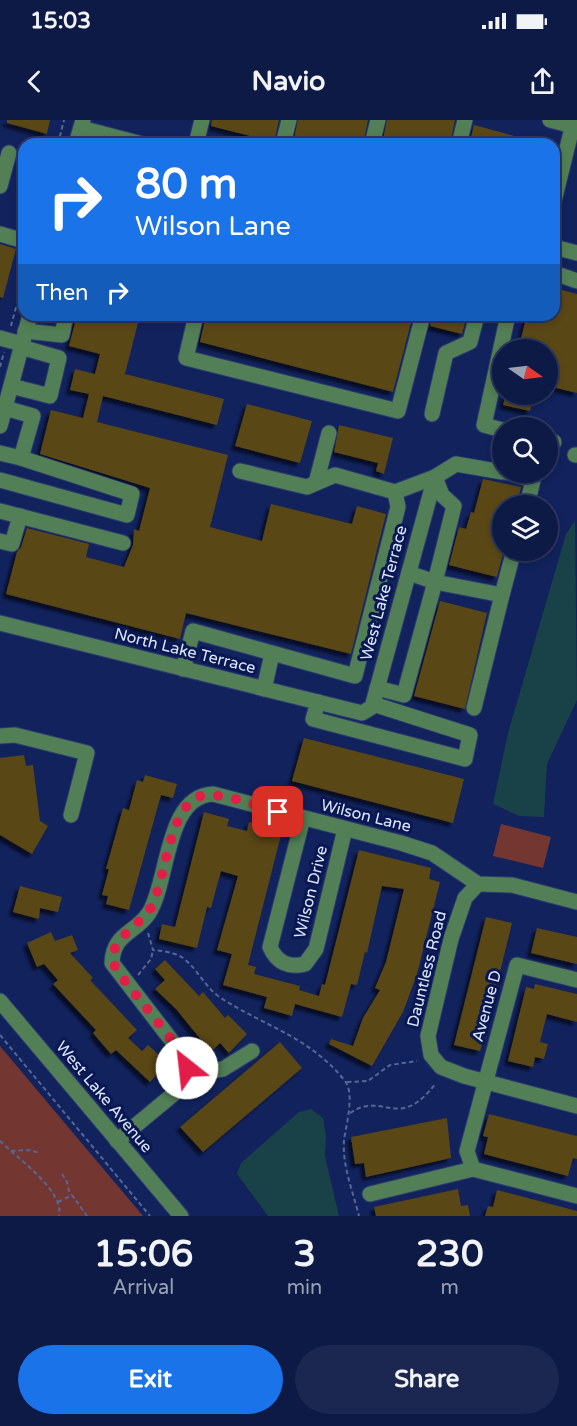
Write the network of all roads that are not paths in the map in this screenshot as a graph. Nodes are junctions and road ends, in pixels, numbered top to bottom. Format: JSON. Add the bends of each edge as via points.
{"nodes":[{"id":1,"x":202,"y":120,"type":"edge"},
{"id":2,"x":289,"y":120,"type":"edge"},
{"id":3,"x":378,"y":120,"type":"edge"},
{"id":4,"x":465,"y":120,"type":"edge"},
{"id":5,"x":550,"y":120,"type":"edge"},
{"id":6,"x":573,"y":123,"type":"edge"},
{"id":7,"x":82,"y":124,"type":"edge"},
{"id":8,"x":124,"y":138,"type":"edge"},
{"id":9,"x":198,"y":138,"type":"edge"},
{"id":10,"x":284,"y":138,"type":"edge"},
{"id":11,"x":374,"y":138,"type":"edge"},
{"id":12,"x":460,"y":138,"type":"edge"},
{"id":13,"x":4,"y":152,"type":"edge"},
{"id":14,"x":560,"y":176,"type":"edge"},
{"id":15,"x":0,"y":186,"type":"edge"},
{"id":16,"x":0,"y":234,"type":"edge"},
{"id":17,"x":18,"y":238,"type":"edge"},
{"id":18,"x":560,"y":249,"type":"edge"},
{"id":19,"x":577,"y":253,"type":"edge"},
{"id":20,"x":560,"y":275,"type":"edge"},
{"id":21,"x":577,"y":281,"type":"edge"},
{"id":22,"x":26,"y":321,"type":"edge"},
{"id":23,"x":65,"y":321,"type":"edge"},
{"id":24,"x":194,"y":321,"type":"edge"},
{"id":25,"x":421,"y":321,"type":"edge"},
{"id":26,"x":475,"y":321,"type":"edge"},
{"id":27,"x":507,"y":321,"type":"edge"},
{"id":28,"x":15,"y":340,"type":"edge"},
{"id":29,"x":11,"y":386,"type":"junction"},
{"id":30,"x":5,"y":408,"type":"junction"},
{"id":31,"x":432,"y":414,"type":"dead end"},
{"id":32,"x":0,"y":426,"type":"edge"},
{"id":33,"x":492,"y":427,"type":"edge"},
{"id":34,"x":329,"y":432,"type":"dead end"},
{"id":35,"x":0,"y":453,"type":"edge"},
{"id":36,"x":21,"y":459,"type":"junction"},
{"id":37,"x":492,"y":470,"type":"edge"},
{"id":38,"x":240,"y":471,"type":"dead end"},
{"id":39,"x":435,"y":477,"type":"junction"},
{"id":40,"x":0,"y":480,"type":"edge"},
{"id":41,"x":316,"y":483,"type":"junction"},
{"id":42,"x":395,"y":492,"type":"junction"},
{"id":43,"x":0,"y":511,"type":"edge"},
{"id":44,"x":20,"y":516,"type":"junction"},
{"id":45,"x":0,"y":541,"type":"edge"},
{"id":46,"x":123,"y":543,"type":"dead end"},
{"id":47,"x":511,"y":561,"type":"edge"},
{"id":48,"x":408,"y":573,"type":"junction"},
{"id":49,"x":435,"y":582,"type":"junction"},
{"id":50,"x":502,"y":595,"type":"junction"},
{"id":51,"x":372,"y":607,"type":"junction"},
{"id":52,"x":398,"y":614,"type":"junction"},
{"id":53,"x":0,"y":623,"type":"edge"},
{"id":54,"x":272,"y":654,"type":"junction"},
{"id":55,"x":183,"y":669,"type":"junction"},
{"id":56,"x":377,"y":688,"type":"junction"},
{"id":57,"x":264,"y":689,"type":"junction"},
{"id":58,"x":318,"y":702,"type":"junction"},
{"id":59,"x":367,"y":708,"type":"junction"},
{"id":60,"x":474,"y":708,"type":"dead end"},
{"id":61,"x":0,"y":736,"type":"edge"},
{"id":62,"x":71,"y":814,"type":"dead end"},
{"id":63,"x":303,"y":818,"type":"junction"},
{"id":64,"x":345,"y":829,"type":"junction"},
{"id":65,"x":478,"y":884,"type":"junction"},
{"id":66,"x":576,"y":899,"type":"edge"},
{"id":67,"x":577,"y":980,"type":"edge"},
{"id":68,"x":0,"y":1000,"type":"edge"},
{"id":69,"x":252,"y":1051,"type":"dead end"},
{"id":70,"x":186,"y":1075,"type":"junction"},
{"id":71,"x":486,"y":1082,"type":"junction"},
{"id":72,"x":577,"y":1106,"type":"edge"},
{"id":73,"x":117,"y":1141,"type":"junction"},
{"id":74,"x":473,"y":1169,"type":"junction"},
{"id":75,"x":370,"y":1194,"type":"dead end"},
{"id":76,"x":577,"y":1196,"type":"edge"},
{"id":77,"x":181,"y":1216,"type":"edge"}],
"edges":[{"from":1,"to":9,"type":"street"},
{"from":2,"to":10,"type":"street"},
{"from":3,"to":11,"type":"street"},
{"from":4,"to":12,"type":"street"},
{"from":5,"to":6,"type":"street"},
{"from":6,"to":14,"type":"street"},
{"from":7,"to":8,"type":"street"},
{"from":13,"to":15,"type":"street"},
{"from":16,"to":17,"type":"street"},
{"from":18,"to":19,"type":"street"},
{"from":20,"to":21,"type":"street"},
{"from":22,"to":28,"type":"street"},
{"from":23,"to":28,"type":"street","via":[[62,335]]},
{"from":24,"to":25,"type":"street","via":[[186,358],[398,411]]},
{"from":26,"to":31,"type":"street","via":[[470,342],[446,353]]},
{"from":27,"to":33,"type":"street","via":[[484,425]]},
{"from":28,"to":29,"type":"street"},
{"from":28,"to":29,"type":"street","via":[[59,358],[50,396]]},
{"from":29,"to":30,"type":"street"},
{"from":30,"to":32,"type":"street"},
{"from":30,"to":36,"type":"street","via":[[33,416]]},
{"from":34,"to":41,"type":"street"},
{"from":35,"to":36,"type":"street"},
{"from":36,"to":40,"type":"street","via":[[132,494],[128,515]]},
{"from":37,"to":39,"type":"street","via":[[456,464]]},
{"from":38,"to":41,"type":"street","via":[[307,487]]},
{"from":39,"to":42,"type":"street"},
{"from":39,"to":48,"type":"street","name":"West Lake Terrace"},
{"from":39,"to":49,"type":"street","via":[[442,495],[454,506]]},
{"from":41,"to":42,"type":"street","via":[[335,475]]},
{"from":42,"to":51,"type":"street","via":[[398,507]]},
{"from":43,"to":44,"type":"street"},
{"from":44,"to":45,"type":"street","via":[[12,544]]},
{"from":44,"to":46,"type":"street"},
{"from":47,"to":50,"type":"street"},
{"from":48,"to":49,"type":"street"},
{"from":48,"to":52,"type":"street","name":"West Lake Terrace"},
{"from":49,"to":50,"type":"street"},
{"from":49,"to":56,"type":"street","via":[[404,696]]},
{"from":50,"to":60,"type":"street"},
{"from":51,"to":52,"type":"street"},
{"from":51,"to":54,"type":"street","via":[[355,676]]},
{"from":52,"to":56,"type":"street","name":"West Lake Terrace"},
{"from":53,"to":55,"type":"street","name":"North Lake Terrace"},
{"from":54,"to":55,"type":"street","via":[[193,632]]},
{"from":54,"to":57,"type":"street"},
{"from":55,"to":57,"type":"street","name":"North Lake Terrace"},
{"from":56,"to":59,"type":"street","name":"West Lake Terrace"},
{"from":57,"to":58,"type":"street","name":"North Lake Terrace"},
{"from":58,"to":59,"type":"street","name":"North Lake Terrace"},
{"from":58,"to":59,"type":"street","name":"North Lake Terrace","via":[[313,719],[465,759],[470,735]]},
{"from":61,"to":62,"type":"street","via":[[15,735],[87,753]]},
{"from":63,"to":64,"type":"street","name":"Wilson Lane"},
{"from":63,"to":64,"type":"street","name":"Wilson Drive","via":[[270,947],[279,960],[292,966],[305,964],[316,949]]},
{"from":63,"to":70,"type":"street","name":"Wilson Lane","via":[[213,794],[194,799],[181,816],[149,912],[115,946],[112,963],[183,1054]]},
{"from":64,"to":65,"type":"street","name":"Wilson Lane","via":[[427,850]]},
{"from":65,"to":66,"type":"street","via":[[512,885]]},
{"from":65,"to":71,"type":"street","name":"Dauntless Road","via":[[460,910],[427,1041],[431,1055],[441,1067]]},
{"from":67,"to":71,"type":"street","name":"Avenue D","via":[[517,965]]},
{"from":68,"to":73,"type":"street","name":"West Lake Avenue"},
{"from":69,"to":70,"type":"street","via":[[223,1069]]},
{"from":70,"to":73,"type":"street","via":[[182,1087]]},
{"from":71,"to":72,"type":"street","name":"Dauntless Road"},
{"from":71,"to":74,"type":"street","via":[[468,1151]]},
{"from":73,"to":77,"type":"street","name":"West Lake Avenue"},
{"from":74,"to":75,"type":"street"},
{"from":74,"to":76,"type":"street"}]}
